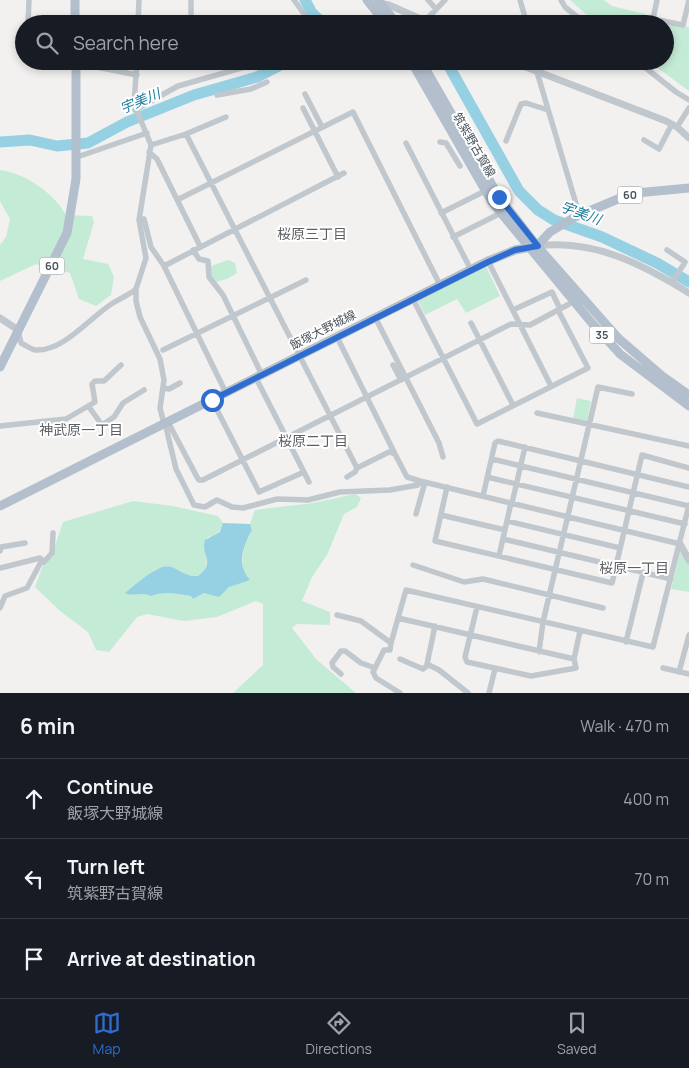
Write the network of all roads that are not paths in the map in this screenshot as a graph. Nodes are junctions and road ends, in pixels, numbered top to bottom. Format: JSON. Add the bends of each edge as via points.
{"nodes":[{"id":1,"x":29,"y":0,"type":"edge"},
{"id":2,"x":75,"y":0,"type":"edge"},
{"id":3,"x":139,"y":0,"type":"edge"},
{"id":4,"x":191,"y":0,"type":"edge"},
{"id":5,"x":294,"y":0,"type":"edge"},
{"id":6,"x":428,"y":0,"type":"edge"},
{"id":7,"x":445,"y":0,"type":"edge"},
{"id":8,"x":520,"y":0,"type":"edge"},
{"id":9,"x":561,"y":0,"type":"edge"},
{"id":10,"x":657,"y":0,"type":"edge"},
{"id":11,"x":689,"y":0,"type":"edge"},
{"id":12,"x":371,"y":1,"type":"edge"},
{"id":13,"x":436,"y":9,"type":"junction"},
{"id":14,"x":28,"y":15,"type":"edge"},
{"id":15,"x":75,"y":15,"type":"edge"},
{"id":16,"x":138,"y":15,"type":"edge"},
{"id":17,"x":191,"y":15,"type":"edge"},
{"id":18,"x":306,"y":15,"type":"edge"},
{"id":19,"x":380,"y":15,"type":"edge"},
{"id":20,"x":387,"y":15,"type":"edge"},
{"id":21,"x":413,"y":15,"type":"edge"},
{"id":22,"x":433,"y":15,"type":"edge"},
{"id":23,"x":524,"y":15,"type":"edge"},
{"id":24,"x":575,"y":15,"type":"edge"},
{"id":25,"x":654,"y":15,"type":"edge"},
{"id":26,"x":674,"y":23,"type":"edge"},
{"id":27,"x":76,"y":70,"type":"edge"},
{"id":28,"x":112,"y":70,"type":"edge"},
{"id":29,"x":137,"y":70,"type":"edge"},
{"id":30,"x":241,"y":70,"type":"edge"},
{"id":31,"x":416,"y":70,"type":"edge"},
{"id":32,"x":426,"y":70,"type":"edge"},
{"id":33,"x":532,"y":70,"type":"edge"},
{"id":34,"x":648,"y":70,"type":"edge"},
{"id":35,"x":537,"y":72,"type":"junction"},
{"id":36,"x":137,"y":75,"type":"junction"},
{"id":37,"x":267,"y":82,"type":"dead end"},
{"id":38,"x":305,"y":94,"type":"dead end"},
{"id":39,"x":218,"y":95,"type":"dead end"},
{"id":40,"x":689,"y":100,"type":"edge"},
{"id":41,"x":303,"y":108,"type":"dead end"},
{"id":42,"x":689,"y":108,"type":"edge"},
{"id":43,"x":548,"y":110,"type":"junction"},
{"id":44,"x":136,"y":111,"type":"junction"},
{"id":45,"x":226,"y":117,"type":"dead end"},
{"id":46,"x":322,"y":126,"type":"junction"},
{"id":47,"x":675,"y":126,"type":"junction"},
{"id":48,"x":314,"y":130,"type":"junction"},
{"id":49,"x":146,"y":131,"type":"junction"},
{"id":50,"x":186,"y":134,"type":"junction"},
{"id":51,"x":689,"y":138,"type":"edge"},
{"id":52,"x":644,"y":140,"type":"dead end"},
{"id":53,"x":506,"y":141,"type":"dead end"},
{"id":54,"x":440,"y":142,"type":"dead end"},
{"id":55,"x":406,"y":143,"type":"dead end"},
{"id":56,"x":151,"y":145,"type":"junction"},
{"id":57,"x":149,"y":152,"type":"junction"},
{"id":58,"x":77,"y":155,"type":"junction"},
{"id":59,"x":467,"y":158,"type":"junction"},
{"id":60,"x":344,"y":173,"type":"dead end"},
{"id":61,"x":338,"y":177,"type":"junction"},
{"id":62,"x":212,"y":182,"type":"junction"},
{"id":63,"x":689,"y":188,"type":"edge"},
{"id":64,"x":485,"y":191,"type":"junction"},
{"id":65,"x":177,"y":200,"type":"junction"},
{"id":66,"x":441,"y":213,"type":"junction"},
{"id":67,"x":501,"y":213,"type":"junction"},
{"id":68,"x":578,"y":216,"type":"junction"},
{"id":69,"x":139,"y":220,"type":"junction"},
{"id":70,"x":235,"y":228,"type":"junction"},
{"id":71,"x":454,"y":237,"type":"junction"},
{"id":72,"x":200,"y":246,"type":"junction"},
{"id":73,"x":534,"y":248,"type":"junction"},
{"id":74,"x":193,"y":250,"type":"junction"},
{"id":75,"x":667,"y":250,"type":"dead end"},
{"id":76,"x":488,"y":262,"type":"junction"},
{"id":77,"x":164,"y":266,"type":"junction"},
{"id":78,"x":471,"y":270,"type":"junction"},
{"id":79,"x":306,"y":280,"type":"dead end"},
{"id":80,"x":673,"y":280,"type":"junction"},
{"id":81,"x":440,"y":285,"type":"junction"},
{"id":82,"x":136,"y":289,"type":"junction"},
{"id":83,"x":689,"y":293,"type":"edge"},
{"id":84,"x":270,"y":297,"type":"junction"},
{"id":85,"x":413,"y":298,"type":"junction"},
{"id":86,"x":573,"y":302,"type":"junction"},
{"id":87,"x":559,"y":309,"type":"junction"},
{"id":88,"x":513,"y":310,"type":"junction"},
{"id":89,"x":233,"y":315,"type":"junction"},
{"id":90,"x":375,"y":317,"type":"junction"},
{"id":91,"x":0,"y":318,"type":"edge"},
{"id":92,"x":471,"y":323,"type":"dead end"},
{"id":93,"x":519,"y":323,"type":"junction"},
{"id":94,"x":18,"y":330,"type":"junction"},
{"id":95,"x":197,"y":333,"type":"junction"},
{"id":96,"x":337,"y":336,"type":"junction"},
{"id":97,"x":480,"y":340,"type":"junction"},
{"id":98,"x":163,"y":350,"type":"dead end"},
{"id":99,"x":300,"y":356,"type":"junction"},
{"id":100,"x":444,"y":359,"type":"junction"},
{"id":101,"x":122,"y":365,"type":"dead end"},
{"id":102,"x":394,"y":365,"type":"dead end"},
{"id":103,"x":0,"y":367,"type":"edge"},
{"id":104,"x":259,"y":376,"type":"junction"},
{"id":105,"x":403,"y":378,"type":"junction"},
{"id":106,"x":180,"y":383,"type":"dead end"},
{"id":107,"x":552,"y":386,"type":"junction"},
{"id":108,"x":164,"y":388,"type":"junction"},
{"id":109,"x":144,"y":390,"type":"dead end"},
{"id":110,"x":226,"y":393,"type":"junction"},
{"id":111,"x":632,"y":394,"type":"dead end"},
{"id":112,"x":689,"y":395,"type":"edge"},
{"id":113,"x":367,"y":397,"type":"junction"},
{"id":114,"x":212,"y":400,"type":"junction"},
{"id":115,"x":513,"y":405,"type":"junction"},
{"id":116,"x":689,"y":406,"type":"edge"},
{"id":117,"x":90,"y":407,"type":"junction"},
{"id":118,"x":537,"y":413,"type":"dead end"},
{"id":119,"x":330,"y":415,"type":"junction"},
{"id":120,"x":166,"y":423,"type":"junction"},
{"id":121,"x":590,"y":425,"type":"junction"},
{"id":122,"x":0,"y":426,"type":"edge"},
{"id":123,"x":286,"y":438,"type":"junction"},
{"id":124,"x":689,"y":446,"type":"edge"},
{"id":125,"x":525,"y":447,"type":"junction"},
{"id":126,"x":395,"y":454,"type":"junction"},
{"id":127,"x":443,"y":457,"type":"dead end"},
{"id":128,"x":242,"y":459,"type":"junction"},
{"id":129,"x":492,"y":459,"type":"junction"},
{"id":130,"x":582,"y":460,"type":"junction"},
{"id":131,"x":521,"y":466,"type":"junction"},
{"id":132,"x":357,"y":468,"type":"junction"},
{"id":133,"x":689,"y":468,"type":"edge"},
{"id":134,"x":304,"y":472,"type":"junction"},
{"id":135,"x":637,"y":474,"type":"junction"},
{"id":136,"x":346,"y":477,"type":"dead end"},
{"id":137,"x":487,"y":477,"type":"junction"},
{"id":138,"x":578,"y":480,"type":"junction"},
{"id":139,"x":309,"y":482,"type":"dead end"},
{"id":140,"x":422,"y":482,"type":"junction"},
{"id":141,"x":517,"y":484,"type":"junction"},
{"id":142,"x":447,"y":487,"type":"junction"},
{"id":143,"x":689,"y":487,"type":"edge"},
{"id":144,"x":633,"y":492,"type":"junction"},
{"id":145,"x":483,"y":496,"type":"junction"},
{"id":146,"x":574,"y":497,"type":"junction"},
{"id":147,"x":512,"y":503,"type":"junction"},
{"id":148,"x":0,"y":506,"type":"edge"},
{"id":149,"x":689,"y":506,"type":"edge"},
{"id":150,"x":629,"y":510,"type":"junction"},
{"id":151,"x":416,"y":514,"type":"dead end"},
{"id":152,"x":441,"y":515,"type":"junction"},
{"id":153,"x":569,"y":516,"type":"junction"},
{"id":154,"x":507,"y":521,"type":"junction"},
{"id":155,"x":685,"y":524,"type":"junction"},
{"id":156,"x":624,"y":529,"type":"junction"},
{"id":157,"x":505,"y":530,"type":"junction"},
{"id":158,"x":53,"y":533,"type":"dead end"},
{"id":159,"x":564,"y":535,"type":"junction"},
{"id":160,"x":503,"y":539,"type":"junction"},
{"id":161,"x":25,"y":542,"type":"dead end"},
{"id":162,"x":680,"y":544,"type":"junction"},
{"id":163,"x":620,"y":548,"type":"junction"},
{"id":164,"x":0,"y":551,"type":"edge"},
{"id":165,"x":560,"y":552,"type":"junction"},
{"id":166,"x":499,"y":556,"type":"junction"},
{"id":167,"x":42,"y":560,"type":"junction"},
{"id":168,"x":689,"y":560,"type":"edge"},
{"id":169,"x":413,"y":565,"type":"dead end"},
{"id":170,"x":616,"y":566,"type":"junction"},
{"id":171,"x":0,"y":568,"type":"edge"},
{"id":172,"x":556,"y":570,"type":"junction"},
{"id":173,"x":643,"y":572,"type":"junction"},
{"id":174,"x":671,"y":580,"type":"junction"},
{"id":175,"x":550,"y":596,"type":"junction"},
{"id":176,"x":477,"y":607,"type":"junction"},
{"id":177,"x":0,"y":608,"type":"edge"},
{"id":178,"x":603,"y":608,"type":"dead end"},
{"id":179,"x":337,"y":615,"type":"dead end"},
{"id":180,"x":398,"y":618,"type":"junction"},
{"id":181,"x":543,"y":622,"type":"junction"},
{"id":182,"x":435,"y":626,"type":"junction"},
{"id":183,"x":580,"y":631,"type":"junction"},
{"id":184,"x":470,"y":634,"type":"junction"},
{"id":185,"x":689,"y":635,"type":"edge"},
{"id":186,"x":626,"y":642,"type":"junction"},
{"id":187,"x":391,"y":643,"type":"junction"},
{"id":188,"x":688,"y":644,"type":"edge"},
{"id":189,"x":539,"y":652,"type":"junction"},
{"id":190,"x":400,"y":660,"type":"dead end"},
{"id":191,"x":574,"y":660,"type":"junction"},
{"id":192,"x":428,"y":665,"type":"junction"},
{"id":193,"x":376,"y":668,"type":"junction"},
{"id":194,"x":663,"y":668,"type":"dead end"},
{"id":195,"x":495,"y":669,"type":"junction"},
{"id":196,"x":679,"y":672,"type":"junction"},
{"id":197,"x":341,"y":674,"type":"dead end"},
{"id":198,"x":689,"y":674,"type":"edge"},
{"id":199,"x":400,"y":693,"type":"edge"},
{"id":200,"x":468,"y":693,"type":"edge"},
{"id":201,"x":488,"y":693,"type":"edge"}],
"edges":[{"from":1,"to":14,"type":"street"},
{"from":2,"to":15,"type":"main road"},
{"from":3,"to":16,"type":"street"},
{"from":4,"to":17,"type":"street"},
{"from":5,"to":18,"type":"street"},
{"from":6,"to":13,"type":"street"},
{"from":7,"to":13,"type":"street"},
{"from":8,"to":23,"type":"street"},
{"from":9,"to":24,"type":"street"},
{"from":10,"to":25,"type":"street"},
{"from":11,"to":26,"type":"street","via":[[683,25]]},
{"from":12,"to":19,"type":"main road"},
{"from":12,"to":20,"type":"main road"},
{"from":12,"to":21,"type":"street"},
{"from":13,"to":22,"type":"street"},
{"from":27,"to":58,"type":"main road","number":"60"},
{"from":28,"to":36,"type":"street"},
{"from":29,"to":36,"type":"street"},
{"from":30,"to":44,"type":"street","via":[[178,86]]},
{"from":31,"to":59,"type":"main road","name":"筑紫野古賀線","number":"35"},
{"from":32,"to":73,"type":"main road","name":"筑紫野古賀線","number":"35","via":[[499,197]]},
{"from":33,"to":35,"type":"street"},
{"from":34,"to":40,"type":"street"},
{"from":35,"to":43,"type":"street"},
{"from":35,"to":47,"type":"street"},
{"from":36,"to":44,"type":"street"},
{"from":37,"to":39,"type":"street","via":[[251,89]]},
{"from":38,"to":46,"type":"street"},
{"from":41,"to":48,"type":"street"},
{"from":42,"to":47,"type":"street"},
{"from":43,"to":53,"type":"street","via":[[521,104]]},
{"from":43,"to":68,"type":"street"},
{"from":44,"to":49,"type":"street"},
{"from":45,"to":50,"type":"street"},
{"from":46,"to":48,"type":"street"},
{"from":46,"to":81,"type":"street","via":[[353,112]]},
{"from":47,"to":51,"type":"street"},
{"from":47,"to":52,"type":"street","via":[[659,149]]},
{"from":48,"to":61,"type":"street"},
{"from":48,"to":62,"type":"street"},
{"from":49,"to":56,"type":"street"},
{"from":49,"to":58,"type":"street"},
{"from":50,"to":56,"type":"street"},
{"from":50,"to":62,"type":"street"},
{"from":54,"to":59,"type":"street","via":[[446,142],[459,164]]},
{"from":55,"to":66,"type":"street"},
{"from":56,"to":57,"type":"street"},
{"from":57,"to":65,"type":"street","via":[[156,159]]},
{"from":57,"to":69,"type":"street"},
{"from":58,"to":94,"type":"main road","number":"60","via":[[67,233]]},
{"from":59,"to":64,"type":"main road","name":"筑紫野古賀線","number":"35"},
{"from":60,"to":61,"type":"street"},
{"from":61,"to":70,"type":"street"},
{"from":62,"to":65,"type":"street"},
{"from":62,"to":70,"type":"street"},
{"from":63,"to":68,"type":"main road","number":"60","via":[[636,194]]},
{"from":64,"to":66,"type":"street"},
{"from":64,"to":67,"type":"main road","name":"筑紫野古賀線","number":"35"},
{"from":65,"to":72,"type":"street"},
{"from":66,"to":71,"type":"street"},
{"from":67,"to":71,"type":"street"},
{"from":67,"to":73,"type":"main road","name":"筑紫野古賀線","number":"35"},
{"from":68,"to":73,"type":"main road","number":"60","via":[[550,232]]},
{"from":69,"to":77,"type":"street","via":[[144,219],[151,247]]},
{"from":69,"to":82,"type":"street","via":[[146,258]]},
{"from":70,"to":72,"type":"street"},
{"from":70,"to":84,"type":"street"},
{"from":71,"to":78,"type":"street"},
{"from":72,"to":74,"type":"street"},
{"from":73,"to":76,"type":"main road","name":"飯塚大野城線","via":[[515,250]]},
{"from":73,"to":80,"type":"street","via":[[566,244],[602,250]]},
{"from":73,"to":86,"type":"main road","name":"筑紫野古賀線","number":"35"},
{"from":73,"to":112,"type":"main road","name":"筑紫野古賀線","number":"35","via":[[618,338]]},
{"from":74,"to":77,"type":"street"},
{"from":74,"to":89,"type":"street","via":[[199,259],[208,261],[209,277]]},
{"from":75,"to":80,"type":"street","via":[[684,263]]},
{"from":76,"to":78,"type":"main road","name":"飯塚大野城線"},
{"from":76,"to":88,"type":"street"},
{"from":77,"to":95,"type":"street"},
{"from":78,"to":81,"type":"main road","name":"飯塚大野城線"},
{"from":79,"to":84,"type":"street"},
{"from":80,"to":83,"type":"street"},
{"from":81,"to":85,"type":"main road","name":"飯塚大野城線"},
{"from":82,"to":94,"type":"street","via":[[112,303],[81,330],[52,346],[34,350],[21,343]]},
{"from":82,"to":108,"type":"street","via":[[140,317],[160,360]]},
{"from":84,"to":89,"type":"street"},
{"from":84,"to":99,"type":"street"},
{"from":85,"to":90,"type":"main road","name":"飯塚大野城線"},
{"from":85,"to":100,"type":"street"},
{"from":86,"to":87,"type":"street"},
{"from":86,"to":116,"type":"main road","name":"筑紫野古賀線","number":"35","via":[[618,356]]},
{"from":87,"to":88,"type":"street","via":[[552,292]]},
{"from":87,"to":93,"type":"street","via":[[530,325]]},
{"from":87,"to":107,"type":"street","via":[[588,368]]},
{"from":88,"to":93,"type":"street"},
{"from":89,"to":95,"type":"street"},
{"from":89,"to":104,"type":"street"},
{"from":90,"to":96,"type":"main road","name":"飯塚大野城線"},
{"from":90,"to":105,"type":"street"},
{"from":91,"to":94,"type":"street"},
{"from":92,"to":97,"type":"street"},
{"from":93,"to":97,"type":"street"},
{"from":93,"to":107,"type":"street"},
{"from":94,"to":103,"type":"main road","number":"60"},
{"from":95,"to":98,"type":"street"},
{"from":95,"to":110,"type":"street"},
{"from":96,"to":99,"type":"main road","name":"飯塚大野城線"},
{"from":96,"to":113,"type":"street"},
{"from":97,"to":100,"type":"street"},
{"from":97,"to":115,"type":"street"},
{"from":99,"to":104,"type":"main road","name":"飯塚大野城線"},
{"from":99,"to":119,"type":"street"},
{"from":100,"to":105,"type":"street"},
{"from":100,"to":115,"type":"street","via":[[477,424]]},
{"from":101,"to":117,"type":"street","via":[[104,381],[92,384],[96,400]]},
{"from":102,"to":105,"type":"street"},
{"from":104,"to":110,"type":"main road","name":"飯塚大野城線"},
{"from":104,"to":123,"type":"street"},
{"from":105,"to":113,"type":"street"},
{"from":105,"to":127,"type":"street","via":[[439,443]]},
{"from":106,"to":108,"type":"street"},
{"from":107,"to":115,"type":"street"},
{"from":108,"to":120,"type":"street","via":[[160,408]]},
{"from":109,"to":117,"type":"street","via":[[123,403],[114,417],[102,425]]},
{"from":110,"to":114,"type":"main road","name":"飯塚大野城線"},
{"from":111,"to":121,"type":"street","via":[[598,387]]},
{"from":113,"to":119,"type":"street"},
{"from":113,"to":126,"type":"street"},
{"from":114,"to":120,"type":"main road","name":"飯塚大野城線"},
{"from":114,"to":128,"type":"street"},
{"from":117,"to":122,"type":"street","via":[[66,420]]},
{"from":118,"to":121,"type":"street"},
{"from":119,"to":123,"type":"street"},
{"from":119,"to":132,"type":"street"},
{"from":120,"to":128,"type":"street","via":[[199,480]]},
{"from":120,"to":140,"type":"street","via":[[176,469],[194,505],[205,507],[217,500],[243,508],[277,500],[308,500],[340,492],[400,489]]},
{"from":120,"to":148,"type":"main road","name":"飯塚大野城線"},
{"from":121,"to":124,"type":"street"},
{"from":121,"to":130,"type":"street"},
{"from":123,"to":128,"type":"street"},
{"from":123,"to":134,"type":"street"},
{"from":125,"to":129,"type":"street","via":[[498,441]]},
{"from":125,"to":130,"type":"street"},
{"from":125,"to":131,"type":"street"},
{"from":126,"to":132,"type":"street","via":[[389,452]]},
{"from":126,"to":140,"type":"street","via":[[407,477]]},
{"from":128,"to":134,"type":"street","via":[[259,492]]},
{"from":129,"to":131,"type":"street"},
{"from":129,"to":137,"type":"street"},
{"from":130,"to":135,"type":"street"},
{"from":130,"to":138,"type":"street"},
{"from":131,"to":138,"type":"street"},
{"from":131,"to":141,"type":"street"},
{"from":132,"to":136,"type":"street"},
{"from":133,"to":135,"type":"street","via":[[642,456]]},
{"from":134,"to":139,"type":"street"},
{"from":135,"to":143,"type":"street"},
{"from":135,"to":144,"type":"street"},
{"from":137,"to":141,"type":"street"},
{"from":137,"to":145,"type":"street"},
{"from":138,"to":144,"type":"street"},
{"from":138,"to":146,"type":"street"},
{"from":140,"to":142,"type":"street"},
{"from":140,"to":151,"type":"street"},
{"from":141,"to":146,"type":"street"},
{"from":141,"to":147,"type":"street"},
{"from":142,"to":145,"type":"street"},
{"from":142,"to":152,"type":"street"},
{"from":144,"to":149,"type":"street"},
{"from":144,"to":150,"type":"street"},
{"from":145,"to":147,"type":"street"},
{"from":146,"to":150,"type":"street"},
{"from":146,"to":153,"type":"street"},
{"from":147,"to":153,"type":"street"},
{"from":147,"to":154,"type":"street"},
{"from":149,"to":155,"type":"street"},
{"from":150,"to":155,"type":"street"},
{"from":150,"to":156,"type":"street"},
{"from":152,"to":157,"type":"street"},
{"from":152,"to":166,"type":"street","via":[[435,540]]},
{"from":153,"to":156,"type":"street"},
{"from":153,"to":159,"type":"street"},
{"from":154,"to":157,"type":"street"},
{"from":154,"to":159,"type":"street"},
{"from":155,"to":162,"type":"street"},
{"from":156,"to":162,"type":"street"},
{"from":156,"to":163,"type":"street"},
{"from":157,"to":160,"type":"street"},
{"from":158,"to":167,"type":"street","via":[[52,553],[44,562]]},
{"from":159,"to":163,"type":"street"},
{"from":159,"to":165,"type":"street"},
{"from":160,"to":165,"type":"street"},
{"from":160,"to":166,"type":"street"},
{"from":161,"to":164,"type":"street","via":[[1,547]]},
{"from":162,"to":168,"type":"street"},
{"from":162,"to":174,"type":"street"},
{"from":163,"to":170,"type":"street"},
{"from":165,"to":170,"type":"street"},
{"from":165,"to":172,"type":"street"},
{"from":166,"to":172,"type":"street"},
{"from":167,"to":171,"type":"street"},
{"from":167,"to":177,"type":"street","via":[[27,588],[5,596]]},
{"from":169,"to":175,"type":"street","via":[[464,582],[483,579]]},
{"from":170,"to":172,"type":"street","via":[[612,583]]},
{"from":170,"to":173,"type":"street"},
{"from":172,"to":175,"type":"street"},
{"from":173,"to":174,"type":"street"},
{"from":173,"to":186,"type":"street"},
{"from":174,"to":186,"type":"street","via":[[653,647]]},
{"from":175,"to":178,"type":"street"},
{"from":175,"to":181,"type":"street"},
{"from":176,"to":180,"type":"street","via":[[406,590]]},
{"from":176,"to":181,"type":"street"},
{"from":176,"to":184,"type":"street"},
{"from":179,"to":187,"type":"street","via":[[361,621]]},
{"from":180,"to":182,"type":"street"},
{"from":180,"to":187,"type":"street"},
{"from":181,"to":183,"type":"street"},
{"from":181,"to":189,"type":"street"},
{"from":182,"to":184,"type":"street"},
{"from":182,"to":192,"type":"street"},
{"from":183,"to":186,"type":"street"},
{"from":183,"to":191,"type":"street"},
{"from":184,"to":189,"type":"street"},
{"from":184,"to":195,"type":"street","via":[[465,657],[467,662]]},
{"from":185,"to":188,"type":"street"},
{"from":187,"to":193,"type":"street","via":[[390,650],[384,650]]},
{"from":188,"to":196,"type":"street"},
{"from":189,"to":191,"type":"street"},
{"from":190,"to":192,"type":"street","via":[[423,669]]},
{"from":191,"to":195,"type":"street","via":[[576,668],[531,676]]},
{"from":192,"to":200,"type":"street"},
{"from":193,"to":197,"type":"street","via":[[341,651],[332,663]]},
{"from":193,"to":199,"type":"street","via":[[373,672],[376,678]]},
{"from":194,"to":196,"type":"street"},
{"from":195,"to":201,"type":"street"},
{"from":196,"to":198,"type":"street"}]}
